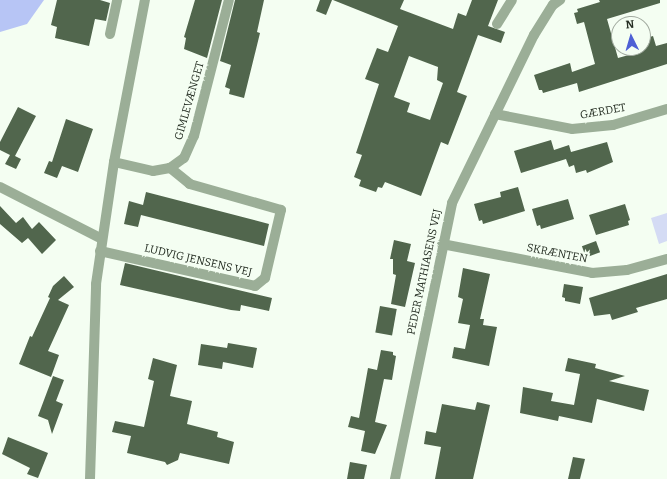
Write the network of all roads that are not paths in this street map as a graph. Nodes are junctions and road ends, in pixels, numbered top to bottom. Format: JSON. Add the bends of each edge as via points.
{"nodes":[{"id":1,"x":117,"y":0,"type":"edge"},
{"id":2,"x":145,"y":0,"type":"edge"},
{"id":3,"x":229,"y":0,"type":"edge"},
{"id":4,"x":512,"y":0,"type":"edge"},
{"id":5,"x":553,"y":2,"type":"edge"},
{"id":6,"x":497,"y":24,"type":"dead end"},
{"id":7,"x":110,"y":34,"type":"dead end"},
{"id":8,"x":667,"y":109,"type":"edge"},
{"id":9,"x":495,"y":114,"type":"junction"},
{"id":10,"x":114,"y":162,"type":"junction"},
{"id":11,"x":170,"y":168,"type":"junction"},
{"id":12,"x":0,"y":187,"type":"edge"},
{"id":13,"x":102,"y":239,"type":"junction"},
{"id":14,"x":442,"y":244,"type":"junction"},
{"id":15,"x":100,"y":251,"type":"junction"},
{"id":16,"x":667,"y":259,"type":"edge"},
{"id":17,"x":90,"y":479,"type":"edge"},
{"id":18,"x":395,"y":479,"type":"edge"}],
"edges":[{"from":1,"to":7,"type":"street"},
{"from":2,"to":10,"type":"street"},
{"from":3,"to":11,"type":"street","name":"GIMLEVÆNGET","via":[[194,136],[184,158]]},
{"from":4,"to":6,"type":"street"},
{"from":5,"to":9,"type":"street","name":"PEDER MATHIASENS VEJ"},
{"from":8,"to":9,"type":"street","name":"GÆRDET","via":[[613,125],[572,129]]},
{"from":9,"to":14,"type":"street","name":"PEDER MATHIASENS VEJ","via":[[452,203]]},
{"from":10,"to":11,"type":"street","via":[[153,171]]},
{"from":10,"to":13,"type":"street"},
{"from":11,"to":15,"type":"street","name":"LUDVIG JENSENS VEJ","via":[[190,184],[281,210],[266,278],[255,286]]},
{"from":12,"to":13,"type":"street"},
{"from":13,"to":15,"type":"street"},
{"from":14,"to":16,"type":"street","name":"SKRÆNTEN","via":[[592,273],[627,270]]},
{"from":14,"to":18,"type":"street","name":"PEDER MATHIASENS VEJ"},
{"from":15,"to":17,"type":"street","via":[[96,284]]}]}
